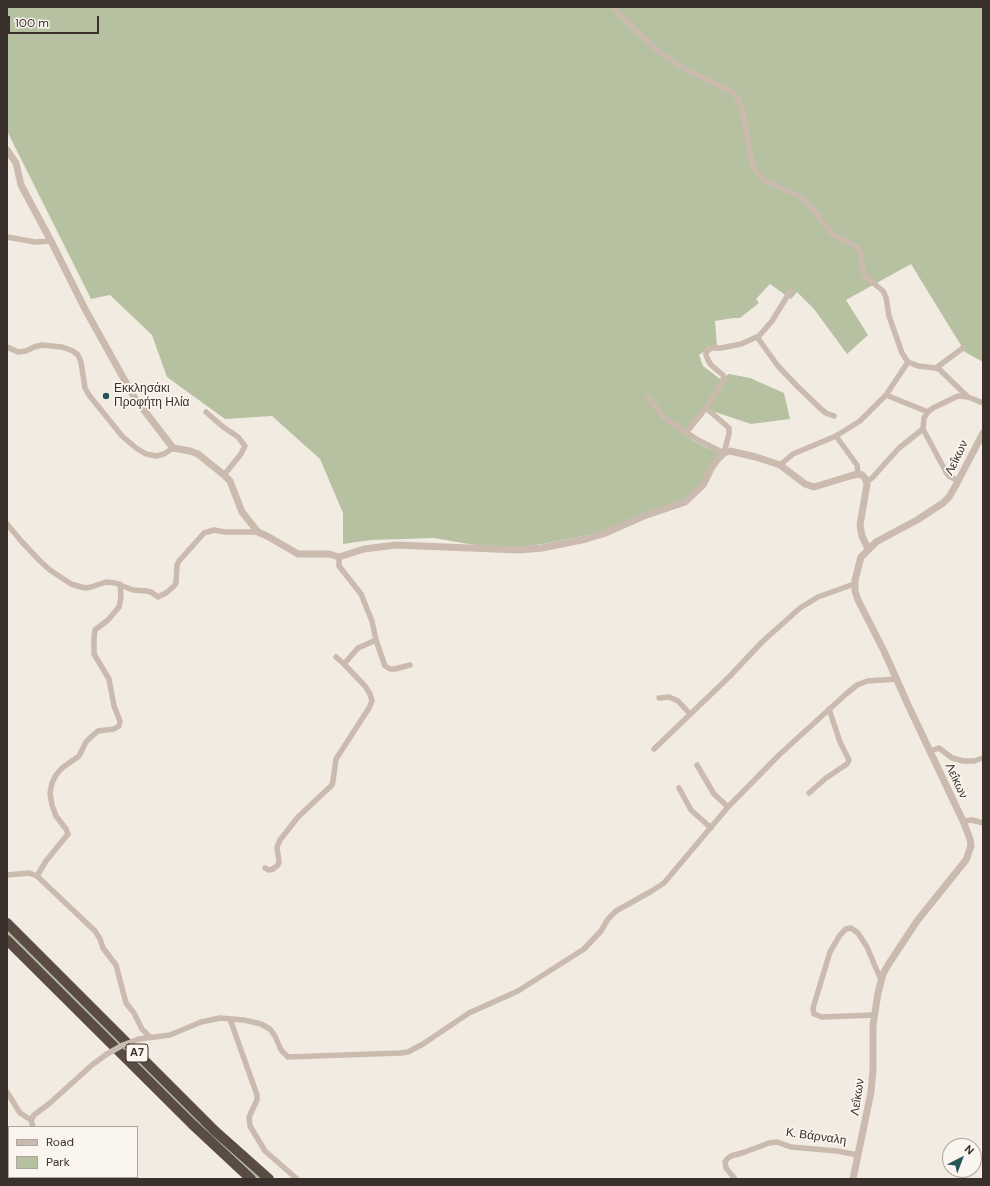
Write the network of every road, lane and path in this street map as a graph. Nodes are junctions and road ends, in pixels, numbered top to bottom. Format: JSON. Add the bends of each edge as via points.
{"nodes":[{"id":1,"x":614,"y":7,"type":"edge"},
{"id":2,"x":7,"y":150,"type":"edge"},
{"id":3,"x":7,"y":237,"type":"edge"},
{"id":4,"x":51,"y":241,"type":"junction"},
{"id":5,"x":791,"y":290,"type":"dead end"},
{"id":6,"x":757,"y":337,"type":"junction"},
{"id":7,"x":7,"y":347,"type":"edge"},
{"id":8,"x":963,"y":348,"type":"dead end"},
{"id":9,"x":908,"y":362,"type":"junction"},
{"id":10,"x":936,"y":368,"type":"junction"},
{"id":11,"x":886,"y":395,"type":"junction"},
{"id":12,"x":648,"y":397,"type":"dead end"},
{"id":13,"x":968,"y":397,"type":"junction"},
{"id":14,"x":983,"y":403,"type":"edge"},
{"id":15,"x":706,"y":408,"type":"junction"},
{"id":16,"x":206,"y":412,"type":"dead end"},
{"id":17,"x":928,"y":412,"type":"junction"},
{"id":18,"x":834,"y":416,"type":"dead end"},
{"id":19,"x":923,"y":429,"type":"junction"},
{"id":20,"x":686,"y":433,"type":"junction"},
{"id":21,"x":983,"y":433,"type":"edge"},
{"id":22,"x":836,"y":436,"type":"junction"},
{"id":23,"x":173,"y":448,"type":"junction"},
{"id":24,"x":724,"y":453,"type":"junction"},
{"id":25,"x":780,"y":465,"type":"junction"},
{"id":26,"x":858,"y":474,"type":"junction"},
{"id":27,"x":224,"y":475,"type":"junction"},
{"id":28,"x":958,"y":481,"type":"junction"},
{"id":29,"x":867,"y":482,"type":"junction"},
{"id":30,"x":7,"y":524,"type":"edge"},
{"id":31,"x":258,"y":532,"type":"junction"},
{"id":32,"x":868,"y":549,"type":"junction"},
{"id":33,"x":339,"y":557,"type":"junction"},
{"id":34,"x":120,"y":584,"type":"junction"},
{"id":35,"x":854,"y":584,"type":"junction"},
{"id":36,"x":376,"y":640,"type":"junction"},
{"id":37,"x":336,"y":657,"type":"dead end"},
{"id":38,"x":344,"y":664,"type":"junction"},
{"id":39,"x":410,"y":665,"type":"dead end"},
{"id":40,"x":897,"y":679,"type":"junction"},
{"id":41,"x":659,"y":698,"type":"dead end"},
{"id":42,"x":829,"y":709,"type":"junction"},
{"id":43,"x":690,"y":714,"type":"junction"},
{"id":44,"x":654,"y":749,"type":"dead end"},
{"id":45,"x":930,"y":751,"type":"junction"},
{"id":46,"x":983,"y":758,"type":"edge"},
{"id":47,"x":697,"y":765,"type":"dead end"},
{"id":48,"x":679,"y":788,"type":"dead end"},
{"id":49,"x":809,"y":793,"type":"dead end"},
{"id":50,"x":728,"y":807,"type":"junction"},
{"id":51,"x":963,"y":821,"type":"junction"},
{"id":52,"x":983,"y":823,"type":"edge"},
{"id":53,"x":711,"y":828,"type":"junction"},
{"id":54,"x":265,"y":868,"type":"dead end"},
{"id":55,"x":7,"y":875,"type":"edge"},
{"id":56,"x":37,"y":876,"type":"junction"},
{"id":57,"x":7,"y":923,"type":"edge"},
{"id":58,"x":7,"y":940,"type":"edge"},
{"id":59,"x":881,"y":980,"type":"junction"},
{"id":60,"x":874,"y":1015,"type":"junction"},
{"id":61,"x":230,"y":1019,"type":"junction"},
{"id":62,"x":150,"y":1037,"type":"junction"},
{"id":63,"x":7,"y":1092,"type":"edge"},
{"id":64,"x":31,"y":1120,"type":"junction"},
{"id":65,"x":33,"y":1126,"type":"edge"},
{"id":66,"x":858,"y":1154,"type":"junction"},
{"id":67,"x":251,"y":1179,"type":"edge"},
{"id":68,"x":269,"y":1179,"type":"edge"},
{"id":69,"x":297,"y":1179,"type":"edge"},
{"id":70,"x":735,"y":1179,"type":"edge"},
{"id":71,"x":852,"y":1179,"type":"edge"}],
"edges":[{"from":1,"to":9,"type":"street","via":[[659,52],[686,70],[732,92],[738,99],[743,111],[752,164],[757,172],[764,180],[799,196],[834,235],[857,248],[863,272],[886,297],[889,316]]},
{"from":2,"to":4,"type":"street","via":[[16,163],[21,185]]},
{"from":3,"to":4,"type":"street","via":[[35,242]]},
{"from":4,"to":23,"type":"street","via":[[134,397]]},
{"from":5,"to":6,"type":"street","via":[[772,321]]},
{"from":6,"to":15,"type":"street","via":[[740,344],[711,348],[706,352],[711,365],[723,375],[724,380]]},
{"from":6,"to":18,"type":"street","via":[[774,362],[821,409]]},
{"from":7,"to":23,"type":"street","via":[[18,352],[42,345],[73,351],[81,362],[85,388],[89,395],[122,436],[146,454],[156,456]]},
{"from":8,"to":10,"type":"street"},
{"from":9,"to":10,"type":"street"},
{"from":9,"to":11,"type":"street"},
{"from":10,"to":13,"type":"street"},
{"from":11,"to":17,"type":"street"},
{"from":11,"to":22,"type":"street","via":[[860,421]]},
{"from":12,"to":20,"type":"street","via":[[664,418]]},
{"from":13,"to":14,"type":"street"},
{"from":13,"to":17,"type":"street","via":[[958,396]]},
{"from":15,"to":20,"type":"street"},
{"from":15,"to":24,"type":"street","via":[[729,428]]},
{"from":16,"to":27,"type":"street","via":[[238,437],[244,446],[241,454]]},
{"from":17,"to":19,"type":"street","via":[[924,418]]},
{"from":19,"to":28,"type":"street","via":[[942,468]]},
{"from":19,"to":29,"type":"street","via":[[899,448]]},
{"from":20,"to":24,"type":"street"},
{"from":21,"to":28,"type":"street","name":"Λεΐκων"},
{"from":22,"to":25,"type":"street","via":[[793,454]]},
{"from":22,"to":26,"type":"street","via":[[857,465]]},
{"from":23,"to":27,"type":"street","via":[[198,454]]},
{"from":24,"to":25,"type":"street","via":[[734,452]]},
{"from":24,"to":33,"type":"street","via":[[714,464],[703,485],[685,502],[593,537],[530,549],[396,546],[364,549]]},
{"from":25,"to":26,"type":"street","via":[[814,487]]},
{"from":26,"to":29,"type":"street"},
{"from":27,"to":31,"type":"street","via":[[230,481],[242,512]]},
{"from":28,"to":32,"type":"street","name":"Λεΐκων","via":[[943,503],[880,539]]},
{"from":29,"to":32,"type":"street","via":[[860,525]]},
{"from":30,"to":34,"type":"street","via":[[32,554],[65,580],[85,588],[106,582]]},
{"from":31,"to":33,"type":"street","via":[[298,554],[322,553]]},
{"from":31,"to":34,"type":"street","via":[[214,530],[204,534],[176,565],[176,583],[160,597]]},
{"from":32,"to":35,"type":"street","name":"Λεΐκων","via":[[861,557]]},
{"from":33,"to":36,"type":"street","via":[[339,566],[361,594],[372,621]]},
{"from":34,"to":56,"type":"street","via":[[121,597],[118,607],[108,620],[95,630],[94,636],[94,654],[109,679],[114,706],[120,721],[114,729],[98,731],[86,742],[79,756],[56,775],[50,793],[52,805],[68,834]]},
{"from":35,"to":40,"type":"street","name":"Λεΐκων","via":[[858,600]]},
{"from":35,"to":43,"type":"street","via":[[824,594],[800,608]]},
{"from":36,"to":38,"type":"street","via":[[358,648]]},
{"from":36,"to":39,"type":"street","via":[[385,666],[395,669]]},
{"from":37,"to":38,"type":"street"},
{"from":38,"to":54,"type":"street","via":[[364,686],[372,701],[336,759],[332,785],[298,817],[280,840],[277,847],[278,866],[269,870]]},
{"from":40,"to":42,"type":"street","via":[[873,680],[859,684]]},
{"from":40,"to":45,"type":"street","name":"Λεΐκων"},
{"from":41,"to":43,"type":"street","via":[[669,697],[678,701]]},
{"from":42,"to":49,"type":"street","via":[[849,760]]},
{"from":42,"to":50,"type":"street"},
{"from":43,"to":44,"type":"street"},
{"from":45,"to":46,"type":"street","via":[[939,748],[952,758],[963,761]]},
{"from":45,"to":51,"type":"street","name":"Λεΐκων"},
{"from":47,"to":50,"type":"street","via":[[711,790]]},
{"from":48,"to":53,"type":"street","via":[[691,810]]},
{"from":50,"to":53,"type":"street"},
{"from":51,"to":52,"type":"street"},
{"from":51,"to":59,"type":"street","name":"Λεΐκων","via":[[971,844],[968,857],[914,925]]},
{"from":53,"to":61,"type":"street","via":[[664,883],[616,911],[584,949],[518,990],[469,1013],[408,1052],[288,1057],[281,1050],[270,1029],[255,1022]]},
{"from":55,"to":56,"type":"street","via":[[29,873]]},
{"from":56,"to":62,"type":"street","via":[[98,935],[103,948],[116,965],[126,1003]]},
{"from":57,"to":68,"type":"highway","number":"Α7","via":[[215,1130]]},
{"from":58,"to":67,"type":"highway","number":"Α7"},
{"from":59,"to":60,"type":"street","name":"Λεΐκων"},
{"from":59,"to":60,"type":"street","via":[[867,947],[858,932],[851,928],[840,935],[830,952],[813,1005],[814,1013],[822,1017]]},
{"from":60,"to":66,"type":"street","name":"Λεΐκων","via":[[872,1085]]},
{"from":61,"to":62,"type":"street","via":[[208,1020],[170,1035]]},
{"from":61,"to":69,"type":"street","via":[[257,1095],[249,1117],[250,1126],[265,1151]]},
{"from":62,"to":64,"type":"street","bridge":true,"via":[[123,1045],[107,1054]]},
{"from":63,"to":64,"type":"street","via":[[20,1113]]},
{"from":64,"to":65,"type":"street"},
{"from":66,"to":70,"type":"street","name":"Κ. Βάρναλη","via":[[770,1143],[727,1158],[726,1168]]},
{"from":66,"to":71,"type":"street","name":"Λεΐκων"}]}
